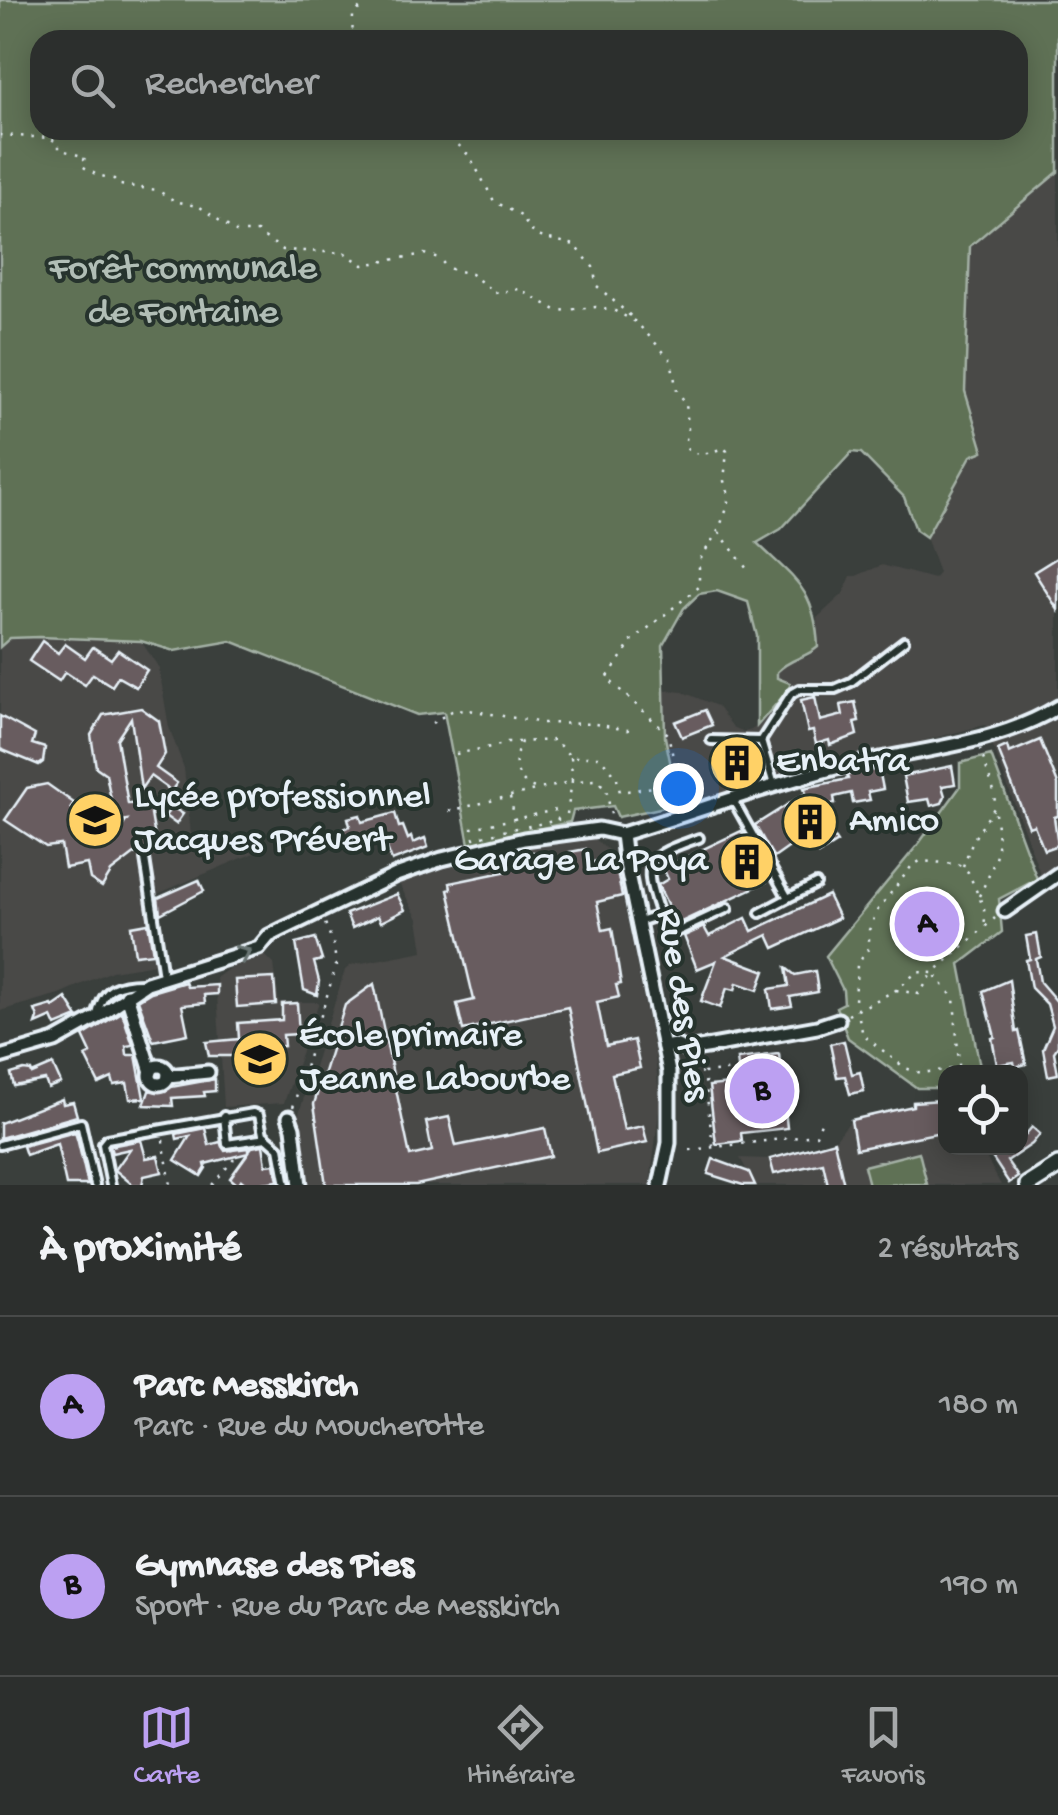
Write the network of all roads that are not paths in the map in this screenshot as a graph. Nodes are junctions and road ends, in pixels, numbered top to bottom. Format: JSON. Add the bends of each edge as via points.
{"nodes":[{"id":1,"x":904,"y":641,"type":"dead end"},
{"id":2,"x":1058,"y":707,"type":"edge"},
{"id":3,"x":711,"y":740,"type":"dead end"},
{"id":4,"x":761,"y":741,"type":"junction"},
{"id":5,"x":774,"y":785,"type":"junction"},
{"id":6,"x":732,"y":799,"type":"junction"},
{"id":7,"x":622,"y":834,"type":"junction"},
{"id":8,"x":699,"y":838,"type":"dead end"},
{"id":9,"x":145,"y":859,"type":"dead end"},
{"id":10,"x":1058,"y":874,"type":"edge"},
{"id":11,"x":816,"y":884,"type":"dead end"},
{"id":12,"x":788,"y":898,"type":"junction"},
{"id":13,"x":728,"y":908,"type":"dead end"},
{"id":14,"x":1005,"y":911,"type":"road end"},
{"id":15,"x":760,"y":913,"type":"dead end"},
{"id":16,"x":660,"y":915,"type":"junction"},
{"id":17,"x":638,"y":922,"type":"junction"},
{"id":18,"x":163,"y":978,"type":"junction"},
{"id":19,"x":147,"y":983,"type":"junction"},
{"id":20,"x":127,"y":995,"type":"junction"},
{"id":21,"x":96,"y":1018,"type":"junction"},
{"id":22,"x":838,"y":1020,"type":"road end"},
{"id":23,"x":664,"y":1047,"type":"junction"},
{"id":24,"x":687,"y":1050,"type":"junction"},
{"id":25,"x":0,"y":1056,"type":"edge"},
{"id":26,"x":668,"y":1064,"type":"junction"},
{"id":27,"x":208,"y":1072,"type":"dead end"},
{"id":28,"x":291,"y":1112,"type":"road end"},
{"id":29,"x":224,"y":1116,"type":"junction"},
{"id":30,"x":266,"y":1138,"type":"junction"},
{"id":31,"x":0,"y":1145,"type":"edge"},
{"id":32,"x":1058,"y":1166,"type":"edge"},
{"id":33,"x":95,"y":1185,"type":"edge"},
{"id":34,"x":111,"y":1185,"type":"edge"},
{"id":35,"x":286,"y":1185,"type":"edge"},
{"id":36,"x":300,"y":1185,"type":"edge"},
{"id":37,"x":660,"y":1185,"type":"edge"},
{"id":38,"x":1028,"y":1185,"type":"edge"}],
"edges":[{"from":1,"to":4,"type":"lane","via":[[852,682],[792,694]]},
{"from":2,"to":5,"type":"street","via":[[999,733]]},
{"from":3,"to":4,"type":"lane"},
{"from":4,"to":5,"type":"lane"},
{"from":5,"to":6,"type":"street"},
{"from":6,"to":7,"type":"street"},
{"from":6,"to":12,"type":"lane"},
{"from":7,"to":17,"type":"street","name":"Rue des Pies"},
{"from":18,"to":7,"type":"street","one_way":true,"via":[[260,948],[269,936],[396,875],[458,855],[599,829]]},
{"from":8,"to":16,"type":"lane","via":[[654,859],[648,880]]},
{"from":9,"to":18,"type":"lane"},
{"from":10,"to":14,"type":"street"},
{"from":11,"to":12,"type":"lane"},
{"from":12,"to":15,"type":"lane"},
{"from":13,"to":16,"type":"lane","via":[[670,935]]},
{"from":16,"to":17,"type":"lane"},
{"from":17,"to":23,"type":"street","name":"Rue des Pies"},
{"from":18,"to":19,"type":"street"},
{"from":19,"to":20,"type":"street"},
{"from":19,"to":21,"type":"lane","via":[[108,989]]},
{"from":20,"to":21,"type":"street"},
{"from":20,"to":27,"type":"street","via":[[157,1084],[168,1076]]},
{"from":21,"to":25,"type":"street","via":[[55,1041]]},
{"from":22,"to":24,"type":"street"},
{"from":23,"to":24,"type":"street"},
{"from":23,"to":26,"type":"street","name":"Rue des Pies"},
{"from":24,"to":26,"type":"street"},
{"from":26,"to":37,"type":"street","name":"Rue des Pies","via":[[669,1143]]},
{"from":28,"to":36,"type":"street"},
{"from":29,"to":30,"type":"lane","via":[[257,1113]]},
{"from":29,"to":30,"type":"lane","via":[[227,1144]]},
{"from":29,"to":34,"type":"lane","via":[[104,1142]]},
{"from":30,"to":35,"type":"lane","via":[[279,1148]]},
{"from":31,"to":33,"type":"lane","via":[[82,1123]]},
{"from":32,"to":38,"type":"main road"}]}
